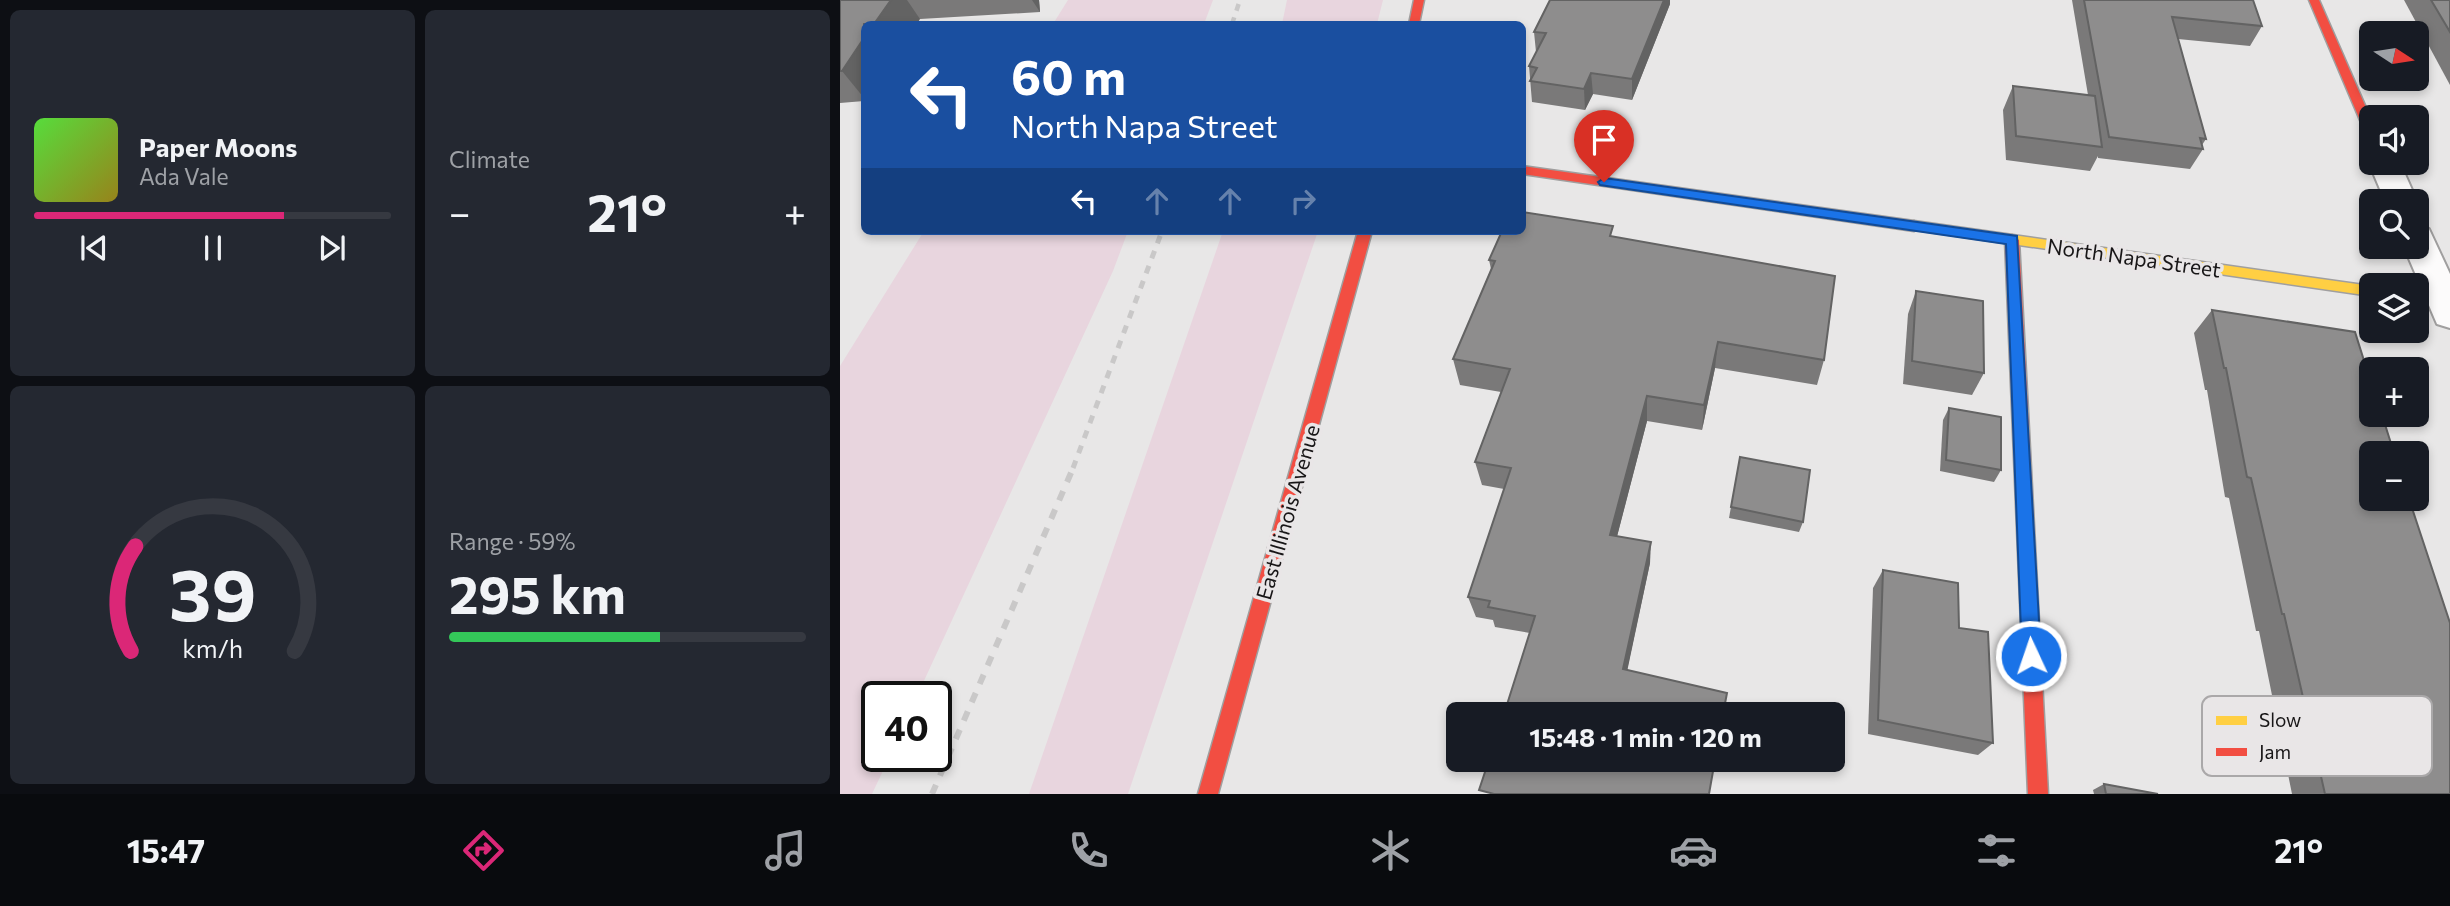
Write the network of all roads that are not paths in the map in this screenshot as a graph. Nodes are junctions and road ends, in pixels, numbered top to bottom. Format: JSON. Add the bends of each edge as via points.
{"nodes":[{"id":1,"x":1419,"y":0,"type":"edge"},
{"id":2,"x":2314,"y":0,"type":"edge"},
{"id":3,"x":1415,"y":21,"type":"edge"},
{"id":4,"x":2359,"y":105,"type":"edge"},
{"id":5,"x":1526,"y":171,"type":"edge"},
{"id":6,"x":1364,"y":235,"type":"edge"},
{"id":7,"x":2012,"y":240,"type":"junction"},
{"id":8,"x":2425,"y":259,"type":"edge"},
{"id":9,"x":2359,"y":289,"type":"edge"},
{"id":10,"x":2440,"y":304,"type":"edge"},
{"id":11,"x":1208,"y":794,"type":"edge"},
{"id":12,"x":2038,"y":794,"type":"edge"}],
"edges":[{"from":1,"to":3,"type":"street"},
{"from":2,"to":4,"type":"street"},
{"from":5,"to":7,"type":"street","name":"North Napa Street"},
{"from":6,"to":11,"type":"street","name":"East Illinois Avenue"},
{"from":7,"to":9,"type":"street","name":"North Napa Street"},
{"from":7,"to":12,"type":"street"},
{"from":8,"to":10,"type":"street"}]}
